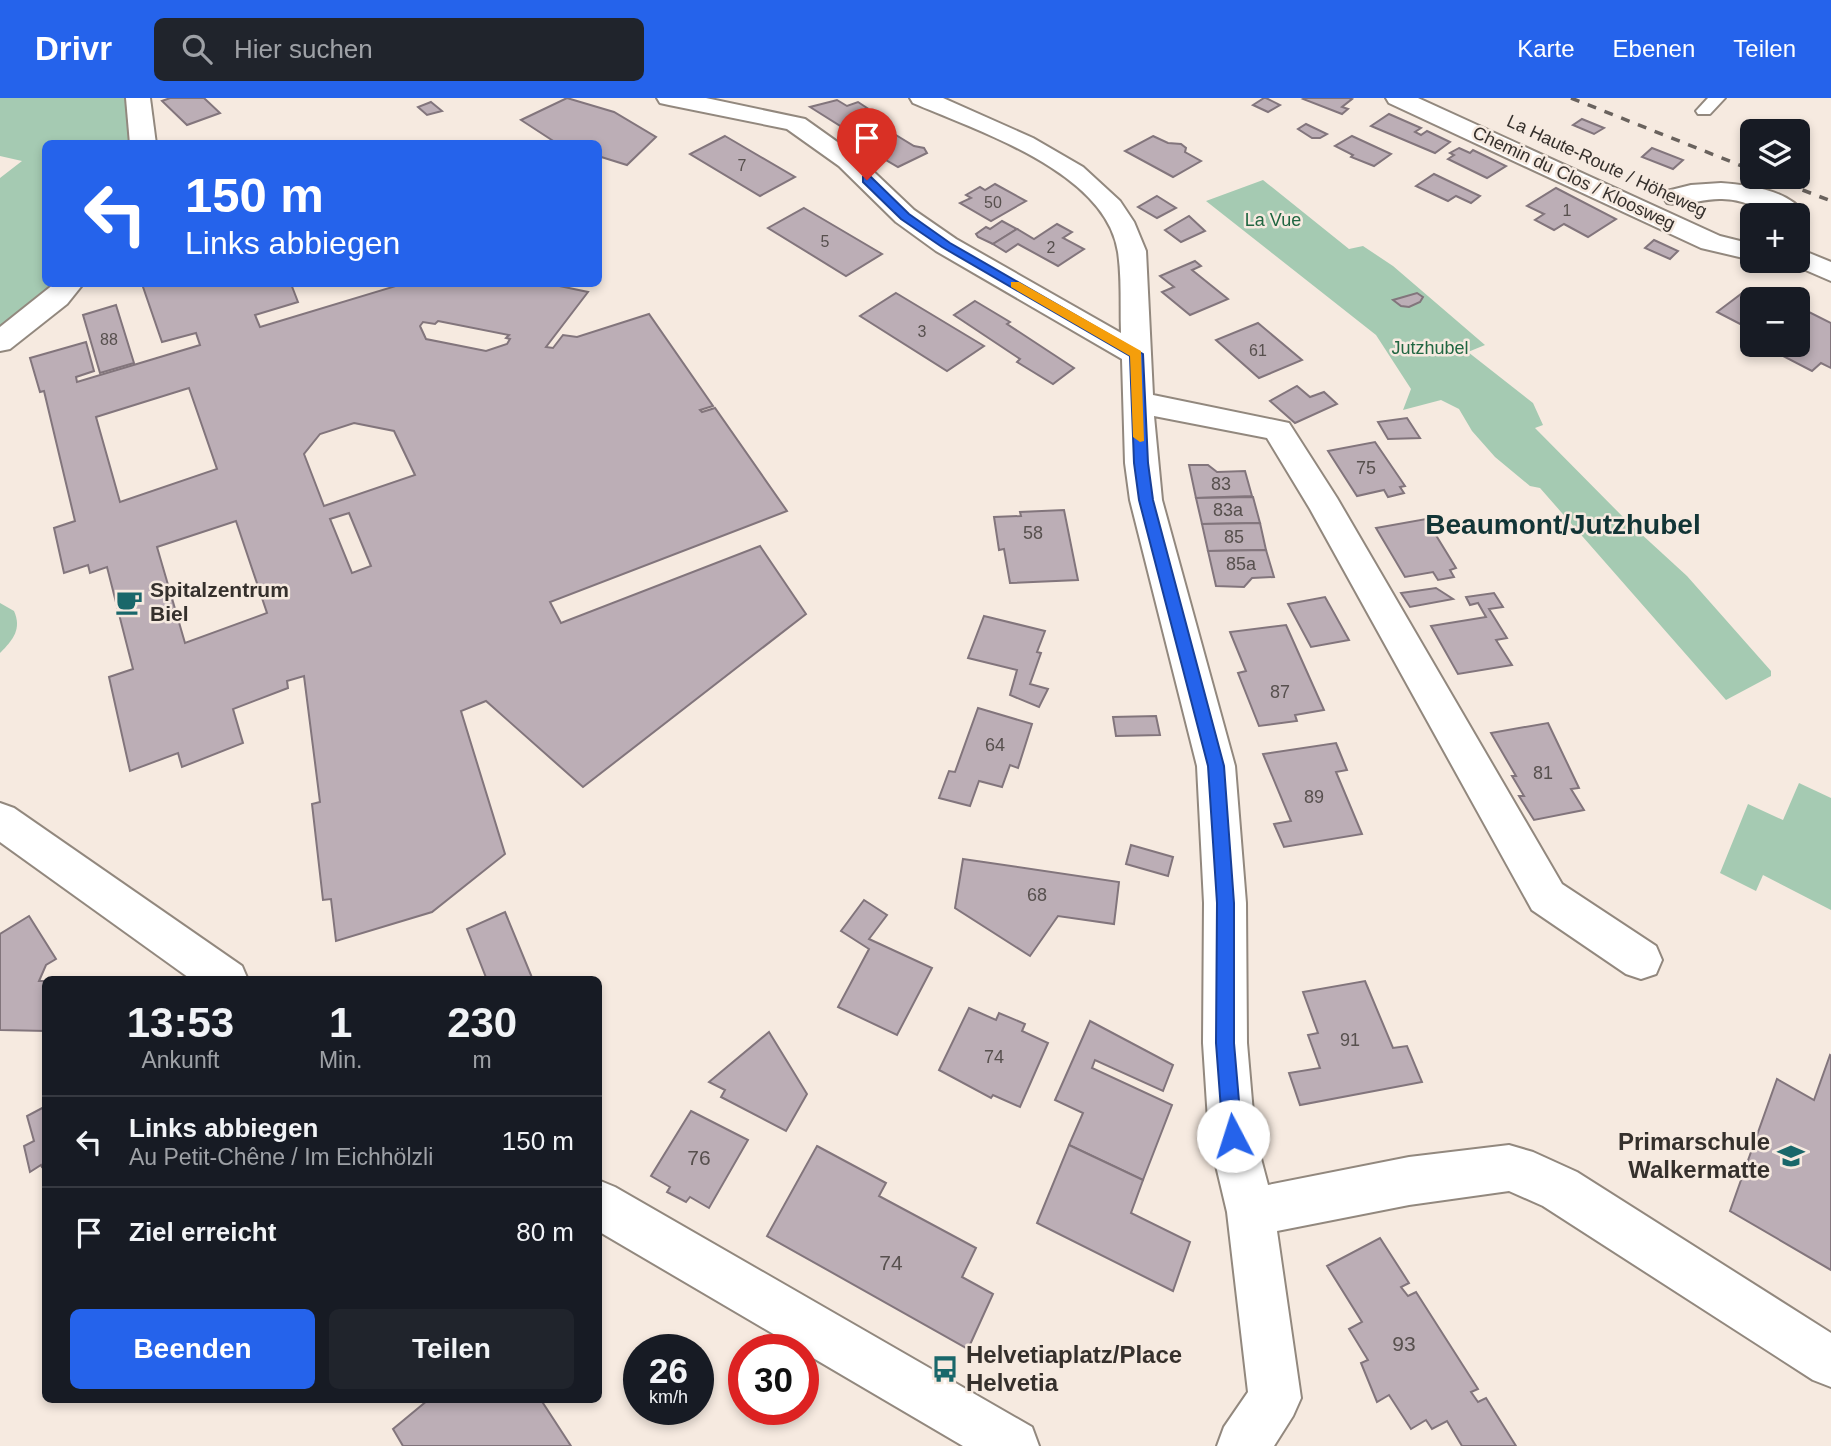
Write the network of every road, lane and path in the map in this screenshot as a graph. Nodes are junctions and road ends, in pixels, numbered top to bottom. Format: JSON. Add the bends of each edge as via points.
{"nodes":[{"id":1,"x":138,"y":98,"type":"edge"},
{"id":2,"x":670,"y":98,"type":"edge"},
{"id":3,"x":922,"y":98,"type":"edge"},
{"id":4,"x":1398,"y":98,"type":"edge"},
{"id":5,"x":1717,"y":98,"type":"edge"},
{"id":6,"x":1704,"y":111,"type":"dead end"},
{"id":7,"x":143,"y":140,"type":"edge"},
{"id":8,"x":1651,"y":185,"type":"dead end"},
{"id":9,"x":1676,"y":197,"type":"junction"},
{"id":10,"x":1773,"y":203,"type":"edge"},
{"id":11,"x":1740,"y":228,"type":"edge"},
{"id":12,"x":1740,"y":249,"type":"edge"},
{"id":13,"x":1810,"y":262,"type":"edge"},
{"id":14,"x":1831,"y":273,"type":"edge"},
{"id":15,"x":66,"y":287,"type":"edge"},
{"id":16,"x":0,"y":342,"type":"edge"},
{"id":17,"x":1136,"y":354,"type":"junction"},
{"id":18,"x":1138,"y":402,"type":"junction"},
{"id":19,"x":0,"y":820,"type":"edge"},
{"id":20,"x":1641,"y":960,"type":"dead end"},
{"id":21,"x":222,"y":976,"type":"edge"},
{"id":22,"x":602,"y":1206,"type":"edge"},
{"id":23,"x":1251,"y":1212,"type":"junction"},
{"id":24,"x":1831,"y":1362,"type":"edge"},
{"id":25,"x":1013,"y":1446,"type":"edge"},
{"id":26,"x":1243,"y":1446,"type":"edge"}],
"edges":[{"from":1,"to":7,"type":"street"},
{"from":2,"to":17,"type":"street","via":[[796,124],[848,161],[905,216],[946,245]]},
{"from":3,"to":17,"type":"street","via":[[1051,157],[1110,205],[1132,251]]},
{"from":4,"to":12,"type":"street","name":"Chemin du Clos / Kloosweg","via":[[1711,242]]},
{"from":5,"to":6,"type":"lane"},
{"from":8,"to":9,"type":"street","name":"La Haute-Route / Höheweg"},
{"from":9,"to":10,"type":"street","name":"Chemin du Clos / Kloosweg","via":[[1709,189],[1739,192]]},
{"from":9,"to":11,"type":"street","name":"La Haute-Route / Höheweg"},
{"from":13,"to":14,"type":"street"},
{"from":15,"to":16,"type":"street"},
{"from":17,"to":18,"type":"street"},
{"from":18,"to":20,"type":"street","via":[[1278,430],[1547,897]]},
{"from":18,"to":23,"type":"street","via":[[1146,500],[1216,766],[1226,903],[1225,1043],[1231,1123]]},
{"from":19,"to":21,"type":"street"},
{"from":22,"to":25,"type":"street"},
{"from":23,"to":24,"type":"street","via":[[1409,1181],[1509,1168],[1560,1189]]},
{"from":23,"to":26,"type":"street","via":[[1275,1398]]}]}
